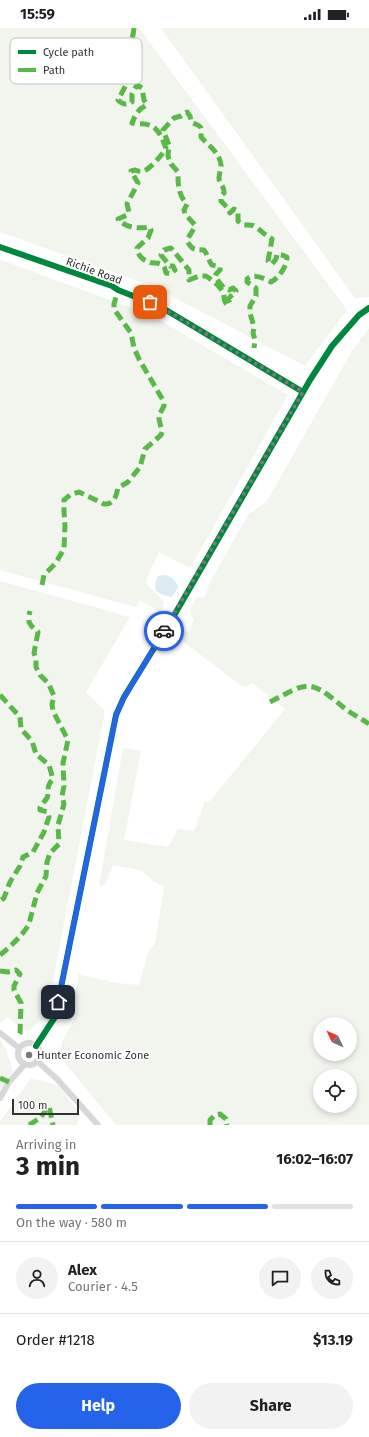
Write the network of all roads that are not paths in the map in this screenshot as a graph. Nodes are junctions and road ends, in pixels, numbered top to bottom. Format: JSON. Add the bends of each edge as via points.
{"nodes":[{"id":1,"x":0,"y":247,"type":"edge"},
{"id":2,"x":369,"y":308,"type":"edge"},
{"id":3,"x":303,"y":392,"type":"junction"},
{"id":4,"x":0,"y":1033,"type":"edge"},
{"id":5,"x":36,"y":1046,"type":"junction"},
{"id":6,"x":19,"y":1048,"type":"junction"},
{"id":7,"x":37,"y":1061,"type":"junction"},
{"id":8,"x":25,"y":1064,"type":"junction"},
{"id":9,"x":0,"y":1098,"type":"edge"},
{"id":10,"x":98,"y":1125,"type":"edge"}],
"edges":[{"from":1,"to":3,"type":"street","name":"Richie Road","via":[[112,286],[161,307]]},
{"from":2,"to":3,"type":"street","via":[[359,315],[332,346]]},
{"from":3,"to":5,"type":"street","via":[[116,715],[55,1017]]},
{"from":4,"to":6,"type":"street"},
{"from":5,"to":6,"type":"street","via":[[29,1043]]},
{"from":5,"to":7,"type":"street","via":[[40,1055]]},
{"from":6,"to":8,"type":"street","via":[[19,1060]]},
{"from":7,"to":8,"type":"street","via":[[32,1065]]},
{"from":7,"to":10,"type":"street","via":[[57,1079]]},
{"from":8,"to":9,"type":"street"}]}
